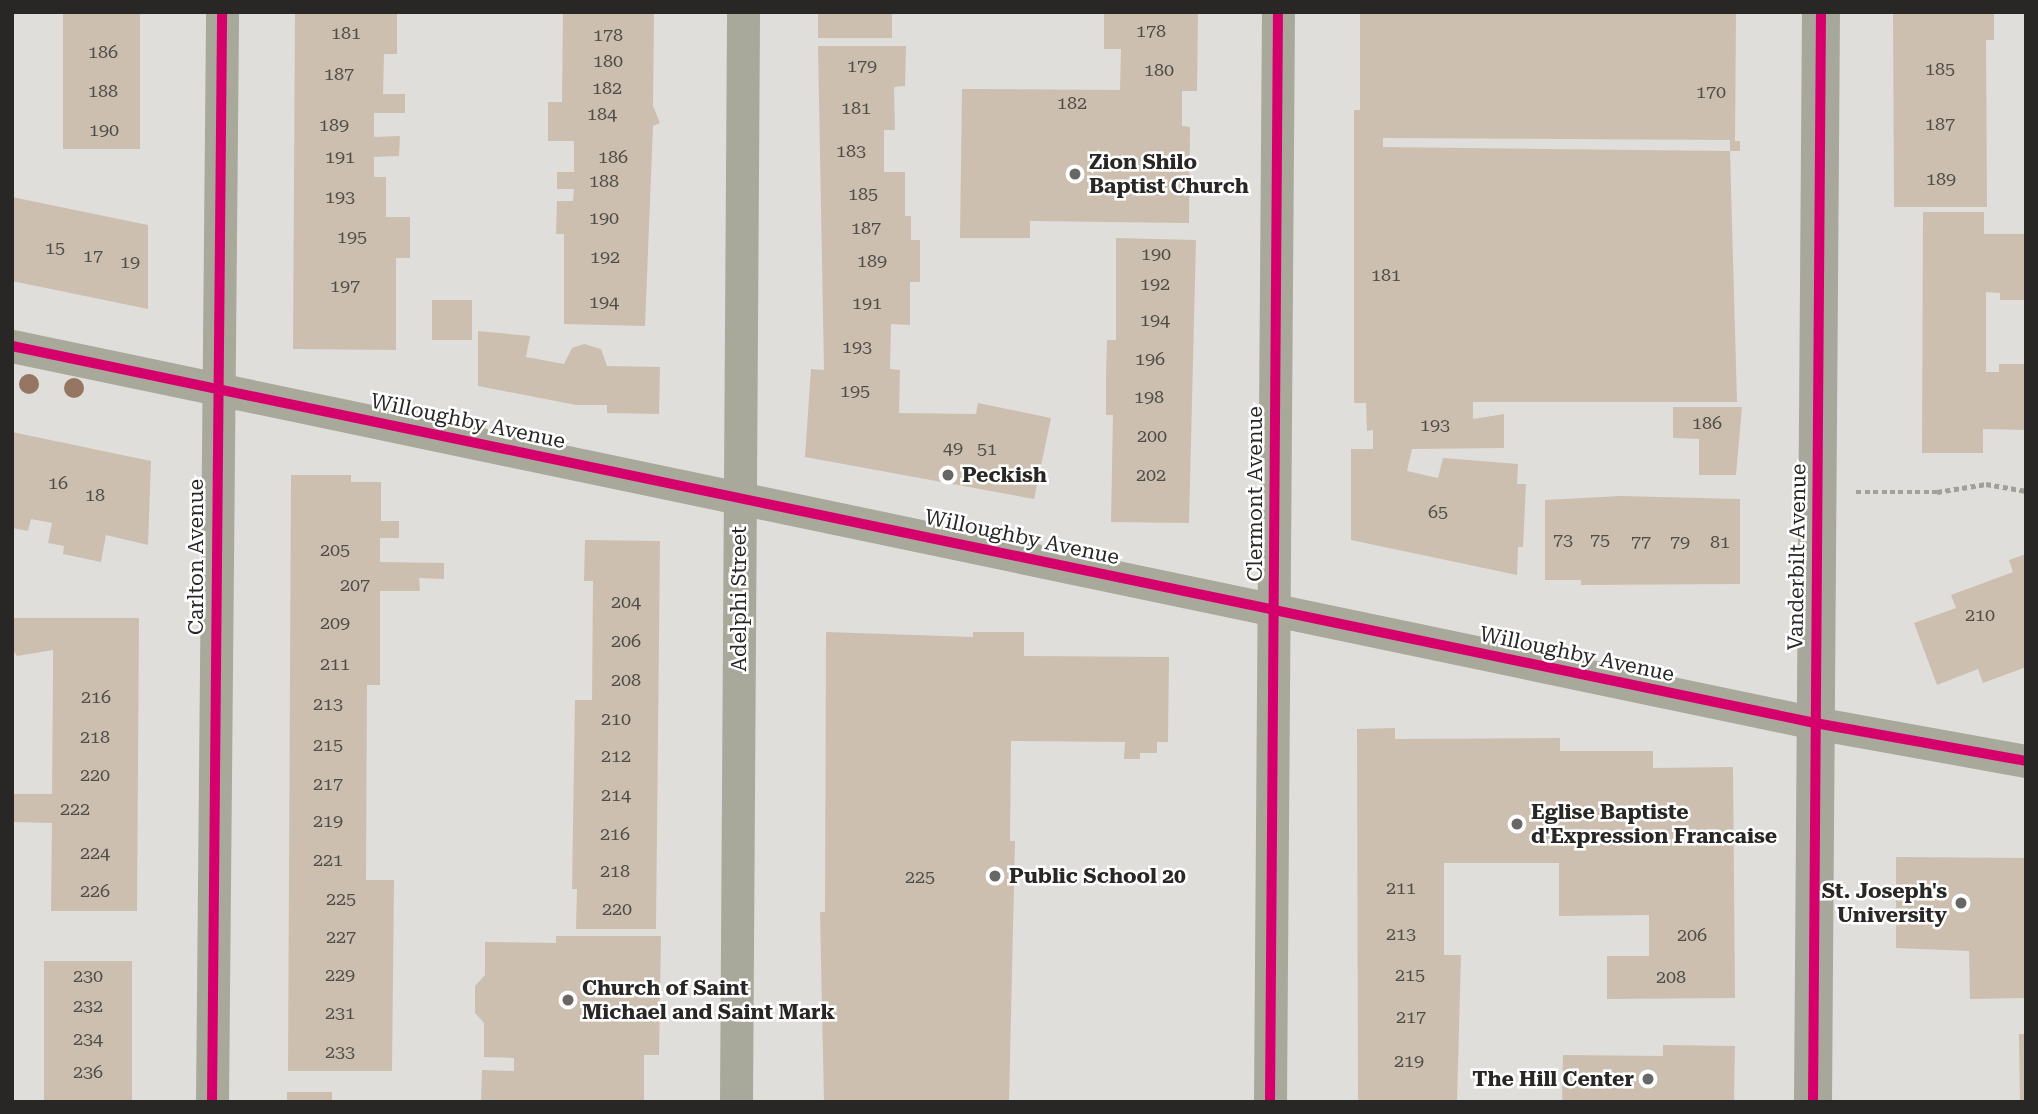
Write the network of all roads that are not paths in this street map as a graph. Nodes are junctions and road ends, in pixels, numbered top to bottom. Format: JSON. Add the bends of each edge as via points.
{"nodes":[{"id":1,"x":222,"y":12,"type":"edge"},
{"id":2,"x":743,"y":12,"type":"edge"},
{"id":3,"x":1278,"y":12,"type":"edge"},
{"id":4,"x":1821,"y":12,"type":"edge"},
{"id":5,"x":12,"y":346,"type":"edge"},
{"id":6,"x":217,"y":387,"type":"junction"},
{"id":7,"x":740,"y":498,"type":"junction"},
{"id":8,"x":1273,"y":610,"type":"junction"},
{"id":9,"x":1815,"y":723,"type":"junction"},
{"id":10,"x":2026,"y":761,"type":"edge"},
{"id":11,"x":212,"y":1102,"type":"edge"},
{"id":12,"x":736,"y":1102,"type":"edge"},
{"id":13,"x":1270,"y":1102,"type":"edge"},
{"id":14,"x":1813,"y":1102,"type":"edge"}],
"edges":[{"from":1,"to":6,"type":"street","name":"Carlton Avenue"},
{"from":2,"to":7,"type":"street","name":"Adelphi Street"},
{"from":3,"to":8,"type":"street","name":"Clermont Avenue"},
{"from":4,"to":9,"type":"main road","name":"Vanderbilt Avenue"},
{"from":5,"to":6,"type":"street","name":"Willoughby Avenue"},
{"from":6,"to":7,"type":"street","name":"Willoughby Avenue"},
{"from":6,"to":11,"type":"street","name":"Carlton Avenue"},
{"from":7,"to":8,"type":"street","name":"Willoughby Avenue"},
{"from":7,"to":12,"type":"street","name":"Adelphi Street"},
{"from":8,"to":9,"type":"street","name":"Willoughby Avenue"},
{"from":8,"to":13,"type":"street","name":"Clermont Avenue"},
{"from":9,"to":10,"type":"street","name":"Willoughby Avenue"},
{"from":9,"to":14,"type":"main road","name":"Vanderbilt Avenue"}]}
